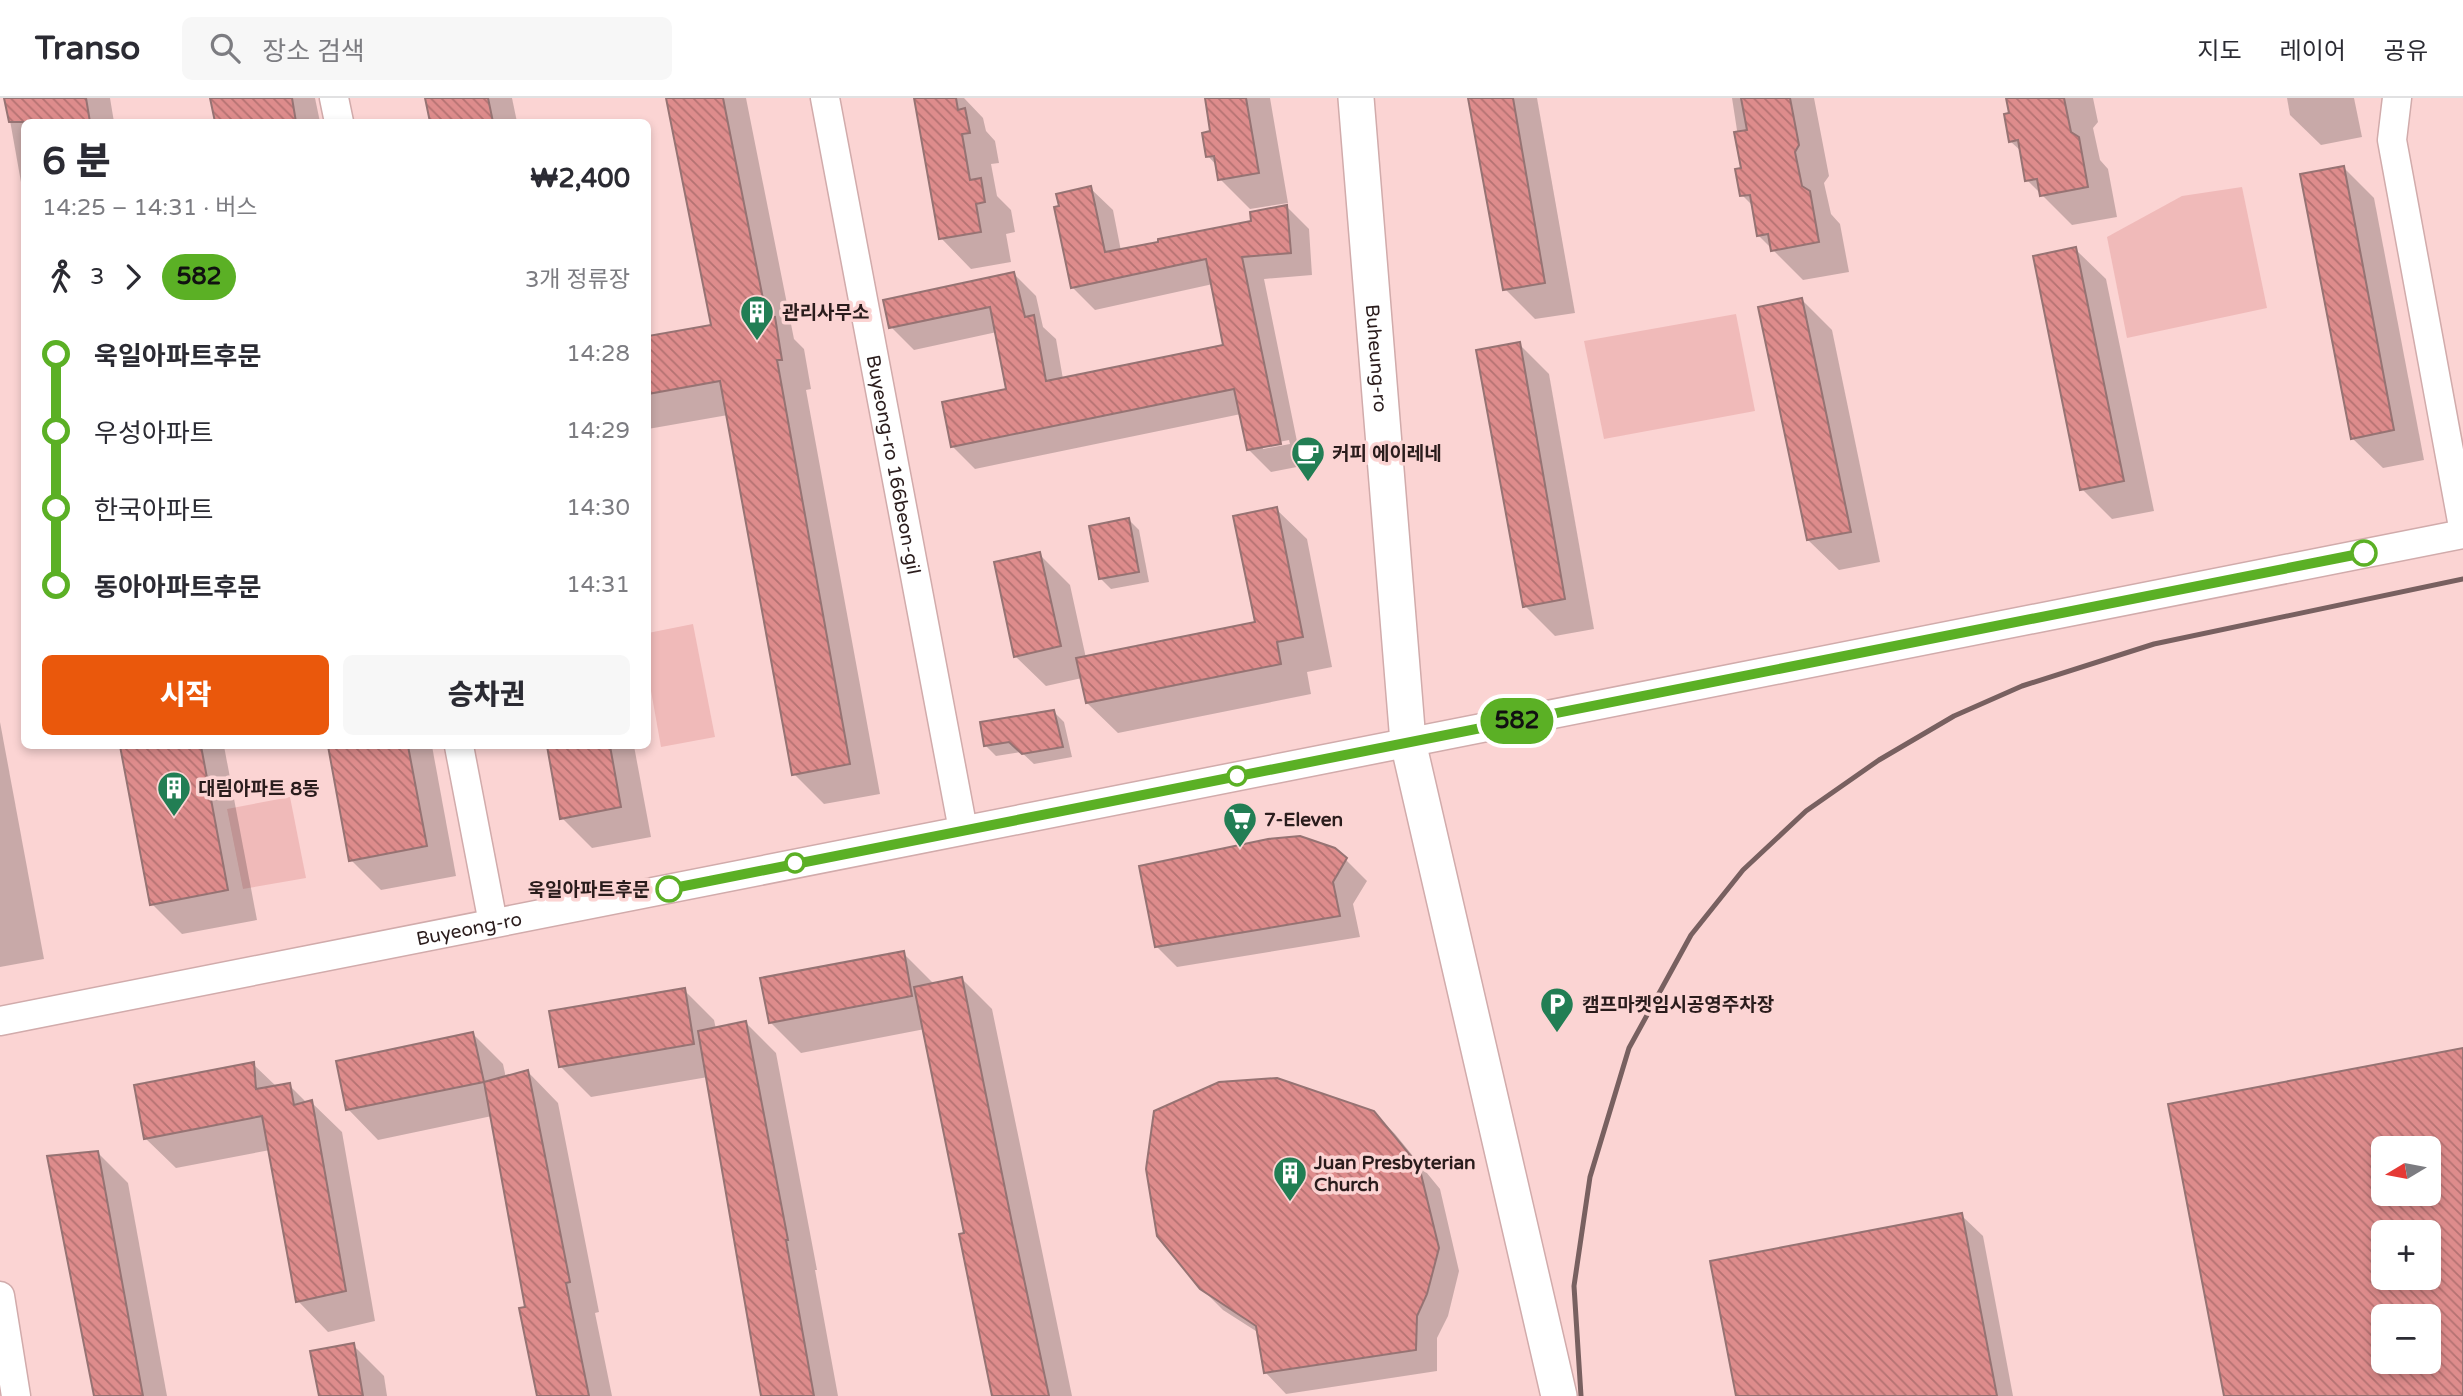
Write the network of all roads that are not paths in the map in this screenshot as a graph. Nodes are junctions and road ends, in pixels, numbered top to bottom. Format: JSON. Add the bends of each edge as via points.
{"nodes":[{"id":1,"x":334,"y":98,"type":"edge"},
{"id":2,"x":825,"y":98,"type":"edge"},
{"id":3,"x":1356,"y":98,"type":"edge"},
{"id":4,"x":2397,"y":98,"type":"edge"},
{"id":5,"x":338,"y":119,"type":"edge"},
{"id":6,"x":2463,"y":527,"type":"edge"},
{"id":7,"x":2463,"y":534,"type":"edge"},
{"id":8,"x":1408,"y":742,"type":"junction"},
{"id":9,"x":460,"y":749,"type":"edge"},
{"id":10,"x":963,"y":830,"type":"junction"},
{"id":11,"x":493,"y":923,"type":"junction"},
{"id":12,"x":0,"y":1021,"type":"edge"},
{"id":13,"x":0,"y":1296,"type":"edge"},
{"id":14,"x":16,"y":1396,"type":"edge"},
{"id":15,"x":1559,"y":1396,"type":"edge"}],
"edges":[{"from":1,"to":5,"type":"street"},
{"from":2,"to":10,"type":"street","name":"Buyeong-ro 166beon-gil"},
{"from":3,"to":8,"type":"main road","name":"Buheung-ro"},
{"from":4,"to":6,"type":"street","via":[[2392,140]]},
{"from":7,"to":8,"type":"street","name":"Buyeong-ro"},
{"from":8,"to":10,"type":"street","name":"Buyeong-ro"},
{"from":8,"to":15,"type":"main road","name":"Buheung-ro"},
{"from":9,"to":11,"type":"street"},
{"from":10,"to":11,"type":"street","name":"Buyeong-ro"},
{"from":11,"to":12,"type":"street","name":"Buyeong-ro"},
{"from":13,"to":14,"type":"street"}]}
